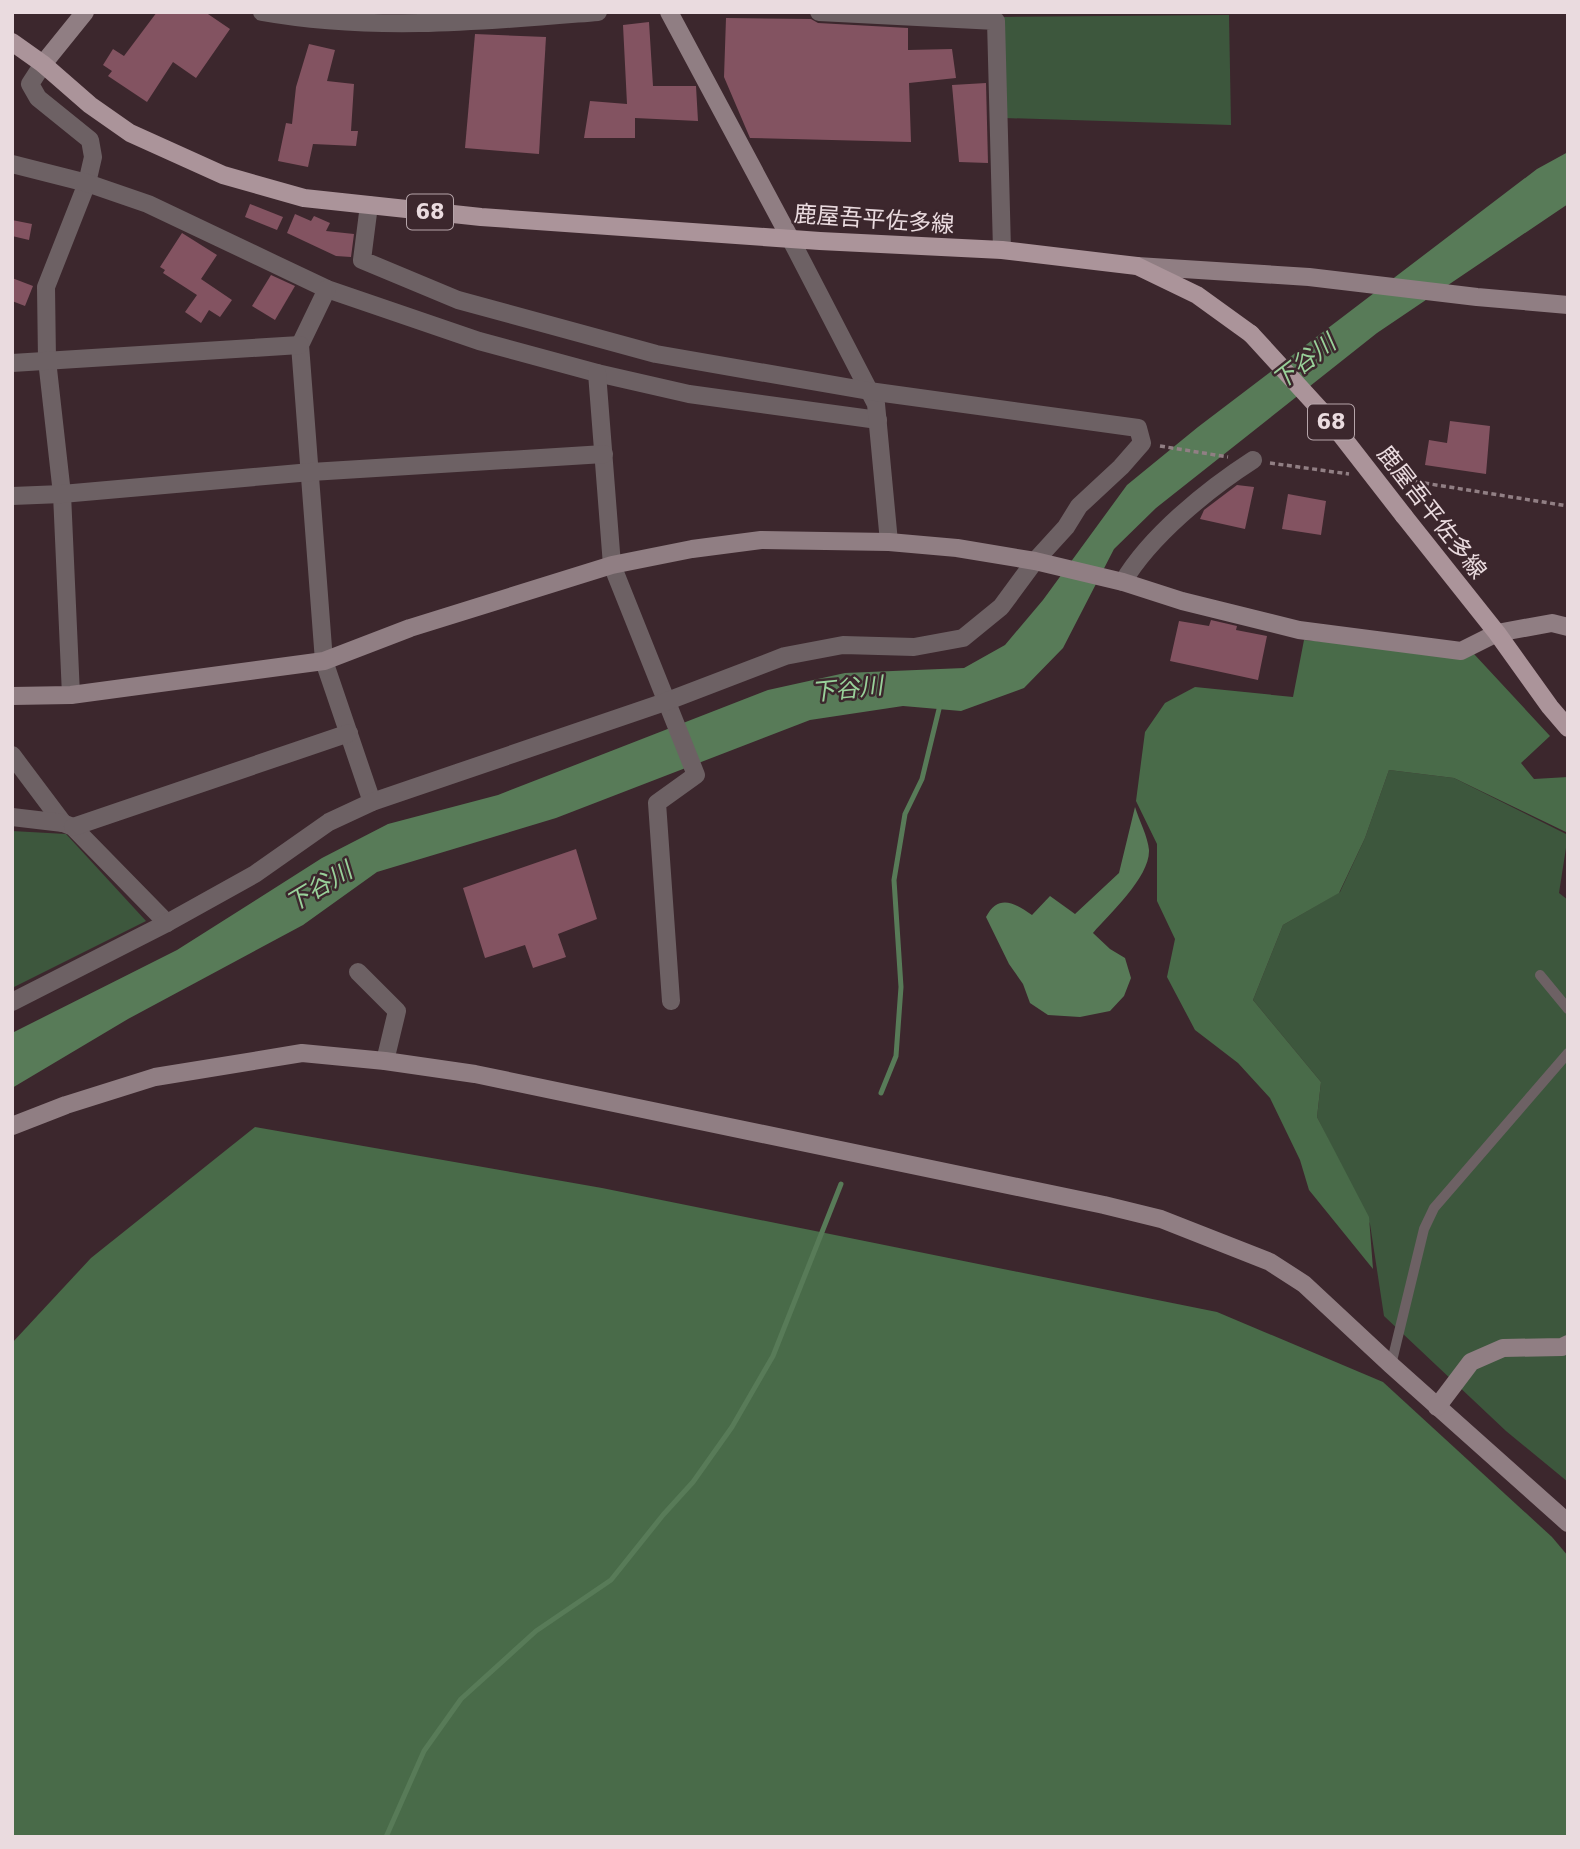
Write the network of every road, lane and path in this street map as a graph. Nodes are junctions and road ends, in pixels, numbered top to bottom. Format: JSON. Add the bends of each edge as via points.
{"nodes":[{"id":1,"x":85,"y":12,"type":"edge"},
{"id":2,"x":262,"y":12,"type":"edge"},
{"id":3,"x":598,"y":12,"type":"edge"},
{"id":4,"x":669,"y":12,"type":"edge"},
{"id":5,"x":819,"y":12,"type":"edge"},
{"id":6,"x":12,"y":42,"type":"edge"},
{"id":7,"x":43,"y":64,"type":"junction"},
{"id":8,"x":12,"y":164,"type":"edge"},
{"id":9,"x":87,"y":183,"type":"junction"},
{"id":10,"x":369,"y":205,"type":"junction"},
{"id":11,"x":790,"y":238,"type":"junction"},
{"id":12,"x":1002,"y":250,"type":"junction"},
{"id":13,"x":1137,"y":266,"type":"junction"},
{"id":14,"x":327,"y":289,"type":"junction"},
{"id":15,"x":1568,"y":305,"type":"edge"},
{"id":16,"x":300,"y":345,"type":"junction"},
{"id":17,"x":47,"y":360,"type":"junction"},
{"id":18,"x":12,"y":363,"type":"edge"},
{"id":19,"x":597,"y":373,"type":"junction"},
{"id":20,"x":869,"y":391,"type":"junction"},
{"id":21,"x":878,"y":420,"type":"junction"},
{"id":22,"x":1142,"y":443,"type":"junction"},
{"id":23,"x":604,"y":454,"type":"junction"},
{"id":24,"x":1253,"y":460,"type":"junction"},
{"id":25,"x":311,"y":472,"type":"junction"},
{"id":26,"x":1352,"y":474,"type":"dead end"},
{"id":27,"x":1392,"y":478,"type":"dead end"},
{"id":28,"x":62,"y":494,"type":"junction"},
{"id":29,"x":12,"y":496,"type":"edge"},
{"id":30,"x":1568,"y":506,"type":"edge"},
{"id":31,"x":889,"y":542,"type":"junction"},
{"id":32,"x":1035,"y":561,"type":"junction"},
{"id":33,"x":612,"y":565,"type":"junction"},
{"id":34,"x":1123,"y":582,"type":"junction"},
{"id":35,"x":1568,"y":627,"type":"edge"},
{"id":36,"x":1497,"y":633,"type":"junction"},
{"id":37,"x":324,"y":661,"type":"junction"},
{"id":38,"x":71,"y":695,"type":"junction"},
{"id":39,"x":12,"y":696,"type":"edge"},
{"id":40,"x":665,"y":702,"type":"junction"},
{"id":41,"x":1568,"y":728,"type":"edge"},
{"id":42,"x":348,"y":733,"type":"junction"},
{"id":43,"x":12,"y":755,"type":"edge"},
{"id":44,"x":372,"y":802,"type":"junction"},
{"id":45,"x":12,"y":817,"type":"edge"},
{"id":46,"x":68,"y":825,"type":"junction"},
{"id":47,"x":167,"y":923,"type":"junction"},
{"id":48,"x":358,"y":971,"type":"dead end"},
{"id":49,"x":1540,"y":975,"type":"dead end"},
{"id":50,"x":671,"y":1001,"type":"dead end"},
{"id":51,"x":12,"y":1002,"type":"edge"},
{"id":52,"x":1568,"y":1009,"type":"edge"},
{"id":53,"x":1568,"y":1053,"type":"edge"},
{"id":54,"x":385,"y":1061,"type":"junction"},
{"id":55,"x":12,"y":1126,"type":"edge"},
{"id":56,"x":1568,"y":1344,"type":"edge"},
{"id":57,"x":1391,"y":1365,"type":"junction"},
{"id":58,"x":1437,"y":1407,"type":"junction"},
{"id":59,"x":1568,"y":1523,"type":"edge"}],
"edges":[{"from":1,"to":7,"type":"street"},
{"from":2,"to":3,"type":"street","via":[[360,24],[461,23]]},
{"from":4,"to":11,"type":"street"},
{"from":5,"to":12,"type":"street","via":[[996,21]]},
{"from":6,"to":7,"type":"main road","name":"鹿屋吾平佐多線","number":"68"},
{"from":7,"to":9,"type":"street","via":[[30,84],[38,98],[89,140],[93,157]]},
{"from":7,"to":10,"type":"main road","name":"鹿屋吾平佐多線","number":"68","via":[[130,133],[223,175],[304,198]]},
{"from":8,"to":9,"type":"street"},
{"from":9,"to":14,"type":"street","via":[[148,204]]},
{"from":9,"to":17,"type":"street","via":[[46,287]]},
{"from":10,"to":11,"type":"main road","name":"鹿屋吾平佐多線","number":"68"},
{"from":10,"to":20,"type":"street","via":[[362,260],[458,300],[656,354]]},
{"from":11,"to":12,"type":"main road","name":"鹿屋吾平佐多線","number":"68"},
{"from":11,"to":20,"type":"street"},
{"from":12,"to":13,"type":"main road","name":"鹿屋吾平佐多線","number":"68"},
{"from":13,"to":15,"type":"street","via":[[1309,277]]},
{"from":13,"to":36,"type":"main road","name":"鹿屋吾平佐多線","number":"68","bridge":true,"via":[[1197,295],[1251,334],[1327,417]]},
{"from":14,"to":16,"type":"street"},
{"from":14,"to":19,"type":"street","via":[[478,341]]},
{"from":16,"to":17,"type":"street"},
{"from":16,"to":25,"type":"street"},
{"from":17,"to":18,"type":"street"},
{"from":17,"to":28,"type":"street"},
{"from":19,"to":21,"type":"street","via":[[689,394]]},
{"from":19,"to":23,"type":"street"},
{"from":20,"to":21,"type":"street"},
{"from":20,"to":22,"type":"street","via":[[1138,428]]},
{"from":21,"to":31,"type":"street"},
{"from":22,"to":24,"type":"path"},
{"from":22,"to":32,"type":"street","via":[[1079,506]]},
{"from":23,"to":25,"type":"street"},
{"from":23,"to":33,"type":"street"},
{"from":24,"to":26,"type":"path"},
{"from":24,"to":34,"type":"street","via":[[1226,477],[1136,559]]},
{"from":25,"to":28,"type":"street"},
{"from":25,"to":37,"type":"street"},
{"from":27,"to":30,"type":"path"},
{"from":28,"to":29,"type":"street"},
{"from":28,"to":38,"type":"street"},
{"from":31,"to":32,"type":"street"},
{"from":31,"to":33,"type":"street","via":[[761,540]]},
{"from":32,"to":34,"type":"street"},
{"from":32,"to":40,"type":"street","via":[[1001,607],[963,638],[914,647],[844,645],[785,656]]},
{"from":33,"to":37,"type":"street","via":[[410,628]]},
{"from":33,"to":40,"type":"street"},
{"from":34,"to":36,"type":"street","via":[[1299,630],[1461,651]]},
{"from":35,"to":36,"type":"street","via":[[1552,623]]},
{"from":36,"to":41,"type":"main road","name":"鹿屋吾平佐多線","number":"68"},
{"from":37,"to":38,"type":"street"},
{"from":37,"to":42,"type":"street"},
{"from":38,"to":39,"type":"street"},
{"from":40,"to":44,"type":"street"},
{"from":40,"to":50,"type":"street","via":[[696,775],[657,803]]},
{"from":42,"to":44,"type":"street"},
{"from":42,"to":46,"type":"street"},
{"from":43,"to":46,"type":"street"},
{"from":44,"to":47,"type":"street","via":[[329,822],[255,874]]},
{"from":45,"to":46,"type":"street"},
{"from":46,"to":47,"type":"street"},
{"from":47,"to":51,"type":"street"},
{"from":48,"to":54,"type":"street","via":[[397,1011]]},
{"from":49,"to":52,"type":"lane"},
{"from":53,"to":57,"type":"lane","via":[[1434,1208],[1424,1230]]},
{"from":54,"to":55,"type":"street","via":[[302,1053],[232,1063],[155,1077]]},
{"from":54,"to":57,"type":"street","via":[[475,1074],[1161,1219],[1270,1262],[1304,1284]]},
{"from":56,"to":58,"type":"street","via":[[1562,1348],[1503,1348],[1471,1362]]},
{"from":57,"to":58,"type":"street"},
{"from":58,"to":59,"type":"street"}]}
